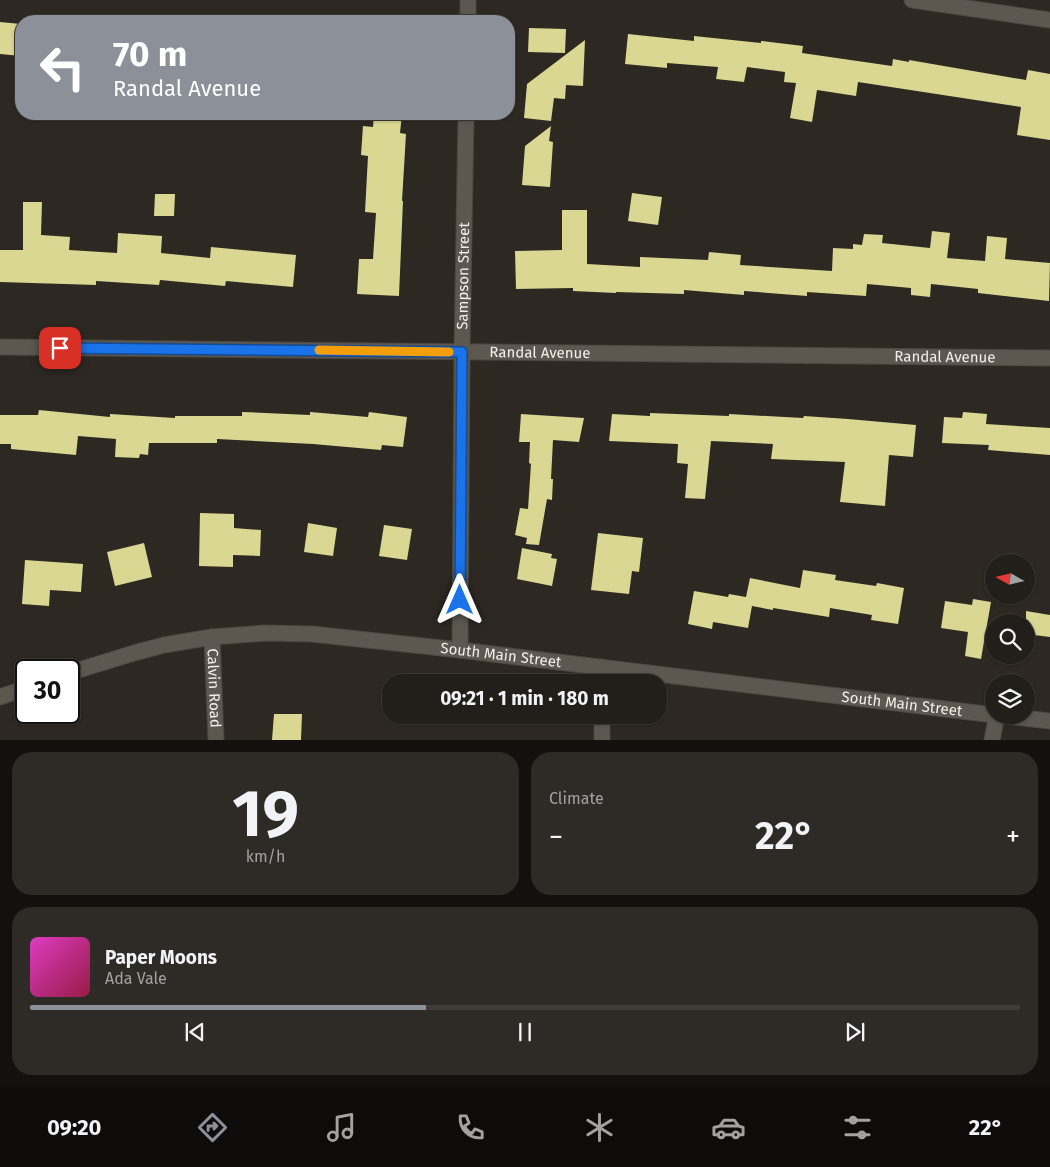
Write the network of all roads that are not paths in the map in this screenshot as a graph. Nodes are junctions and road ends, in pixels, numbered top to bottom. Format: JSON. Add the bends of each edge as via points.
{"nodes":[{"id":1,"x":468,"y":0,"type":"edge"},
{"id":2,"x":912,"y":0,"type":"edge"},
{"id":3,"x":468,"y":15,"type":"edge"},
{"id":4,"x":1050,"y":20,"type":"edge"},
{"id":5,"x":466,"y":120,"type":"edge"},
{"id":6,"x":0,"y":347,"type":"edge"},
{"id":7,"x":462,"y":352,"type":"junction"},
{"id":8,"x":1050,"y":358,"type":"edge"},
{"id":9,"x":212,"y":636,"type":"junction"},
{"id":10,"x":460,"y":650,"type":"junction"},
{"id":11,"x":601,"y":667,"type":"junction"},
{"id":12,"x":80,"y":670,"type":"edge"},
{"id":13,"x":601,"y":674,"type":"edge"},
{"id":14,"x":15,"y":692,"type":"edge"},
{"id":15,"x":0,"y":697,"type":"edge"},
{"id":16,"x":985,"y":714,"type":"edge"},
{"id":17,"x":1035,"y":719,"type":"edge"},
{"id":18,"x":1050,"y":721,"type":"edge"},
{"id":19,"x":602,"y":724,"type":"edge"},
{"id":20,"x":995,"y":724,"type":"edge"},
{"id":21,"x":216,"y":740,"type":"edge"},
{"id":22,"x":602,"y":740,"type":"edge"},
{"id":23,"x":992,"y":740,"type":"edge"}],
"edges":[{"from":1,"to":3,"type":"street"},
{"from":2,"to":4,"type":"street"},
{"from":5,"to":7,"type":"street","name":"Sampson Street"},
{"from":6,"to":7,"type":"street","name":"Randal Avenue"},
{"from":7,"to":8,"type":"street","name":"Randal Avenue"},
{"from":7,"to":10,"type":"street","name":"Sampson Street"},
{"from":9,"to":10,"type":"street","name":"South Main Street","via":[[312,634]]},
{"from":9,"to":12,"type":"street","name":"South Main Street","via":[[149,649]]},
{"from":9,"to":21,"type":"street","name":"Calvin Road"},
{"from":10,"to":11,"type":"street","name":"South Main Street"},
{"from":11,"to":13,"type":"street"},
{"from":11,"to":16,"type":"street","name":"South Main Street"},
{"from":14,"to":15,"type":"street"},
{"from":17,"to":18,"type":"street","name":"South Main Street"},
{"from":19,"to":22,"type":"street"},
{"from":20,"to":23,"type":"street"}]}
